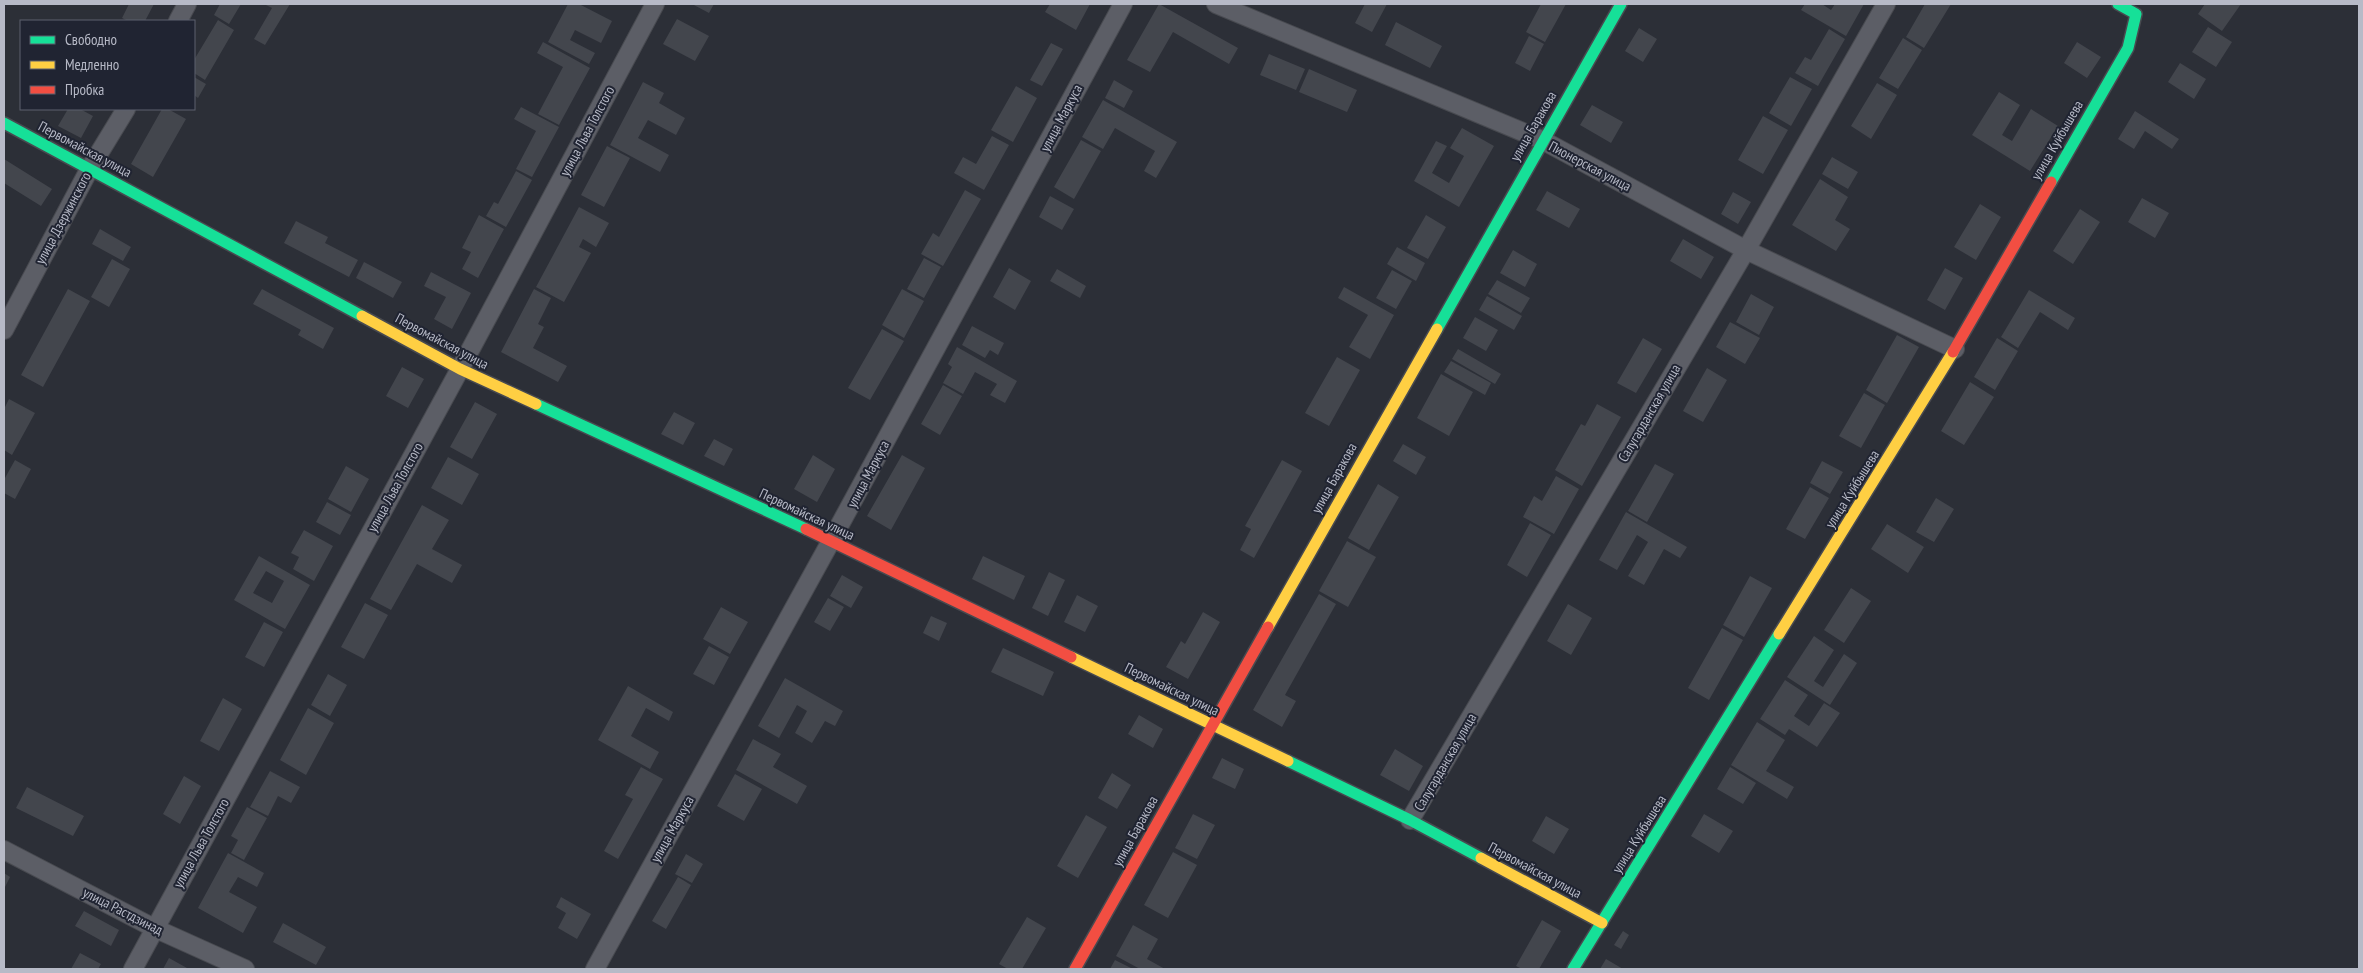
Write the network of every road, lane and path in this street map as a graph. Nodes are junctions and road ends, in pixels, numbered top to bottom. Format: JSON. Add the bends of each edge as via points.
{"nodes":[{"id":1,"x":188,"y":4,"type":"edge"},
{"id":2,"x":655,"y":4,"type":"edge"},
{"id":3,"x":1123,"y":4,"type":"edge"},
{"id":4,"x":1216,"y":4,"type":"edge"},
{"id":5,"x":1621,"y":4,"type":"edge"},
{"id":6,"x":1886,"y":4,"type":"edge"},
{"id":7,"x":2118,"y":4,"type":"edge"},
{"id":8,"x":179,"y":20,"type":"edge"},
{"id":9,"x":125,"y":110,"type":"edge"},
{"id":10,"x":4,"y":123,"type":"edge"},
{"id":11,"x":1542,"y":140,"type":"junction"},
{"id":12,"x":90,"y":168,"type":"junction"},
{"id":13,"x":1746,"y":250,"type":"junction"},
{"id":14,"x":4,"y":330,"type":"edge"},
{"id":15,"x":1955,"y":350,"type":"junction"},
{"id":16,"x":460,"y":369,"type":"junction"},
{"id":17,"x":831,"y":541,"type":"junction"},
{"id":18,"x":1212,"y":724,"type":"junction"},
{"id":19,"x":1410,"y":820,"type":"junction"},
{"id":20,"x":4,"y":850,"type":"edge"},
{"id":21,"x":1602,"y":922,"type":"junction"},
{"id":22,"x":154,"y":928,"type":"junction"},
{"id":23,"x":132,"y":969,"type":"edge"},
{"id":24,"x":245,"y":969,"type":"edge"},
{"id":25,"x":595,"y":969,"type":"edge"},
{"id":26,"x":1075,"y":969,"type":"edge"},
{"id":27,"x":1574,"y":969,"type":"edge"}],
"edges":[{"from":1,"to":8,"type":"street"},
{"from":2,"to":16,"type":"street","name":"улица Льва Толстого"},
{"from":3,"to":17,"type":"street","name":"улица Маркуса"},
{"from":4,"to":11,"type":"street","name":"Пионерская улица"},
{"from":5,"to":11,"type":"street","name":"улица Баракова"},
{"from":6,"to":13,"type":"street","name":"Салугарданская улица"},
{"from":7,"to":15,"type":"street","name":"улица Куйбышева","via":[[2136,14],[2128,48]]},
{"from":9,"to":12,"type":"street","name":"улица Дзержинского"},
{"from":10,"to":12,"type":"street","name":"Первомайская улица"},
{"from":11,"to":13,"type":"street","name":"Пионерская улица"},
{"from":11,"to":18,"type":"street","name":"улица Баракова"},
{"from":12,"to":14,"type":"street","name":"улица Дзержинского"},
{"from":12,"to":16,"type":"street","name":"Первомайская улица"},
{"from":13,"to":15,"type":"street","name":"Пионерская улица"},
{"from":13,"to":19,"type":"street","name":"Салугарданская улица"},
{"from":15,"to":21,"type":"street","name":"улица Куйбышева"},
{"from":16,"to":17,"type":"street","name":"Первомайская улица"},
{"from":16,"to":22,"type":"street","name":"улица Льва Толстого"},
{"from":17,"to":18,"type":"street","name":"Первомайская улица"},
{"from":17,"to":25,"type":"street","name":"улица Маркуса"},
{"from":18,"to":19,"type":"street","name":"Первомайская улица"},
{"from":18,"to":26,"type":"street","name":"улица Баракова"},
{"from":19,"to":21,"type":"street","name":"Первомайская улица"},
{"from":20,"to":22,"type":"street","name":"улица Растдзинад"},
{"from":21,"to":27,"type":"street","name":"улица Куйбышева"},
{"from":22,"to":23,"type":"street","name":"улица Льва Толстого"},
{"from":22,"to":24,"type":"street","name":"улица Растдзинад"}]}
